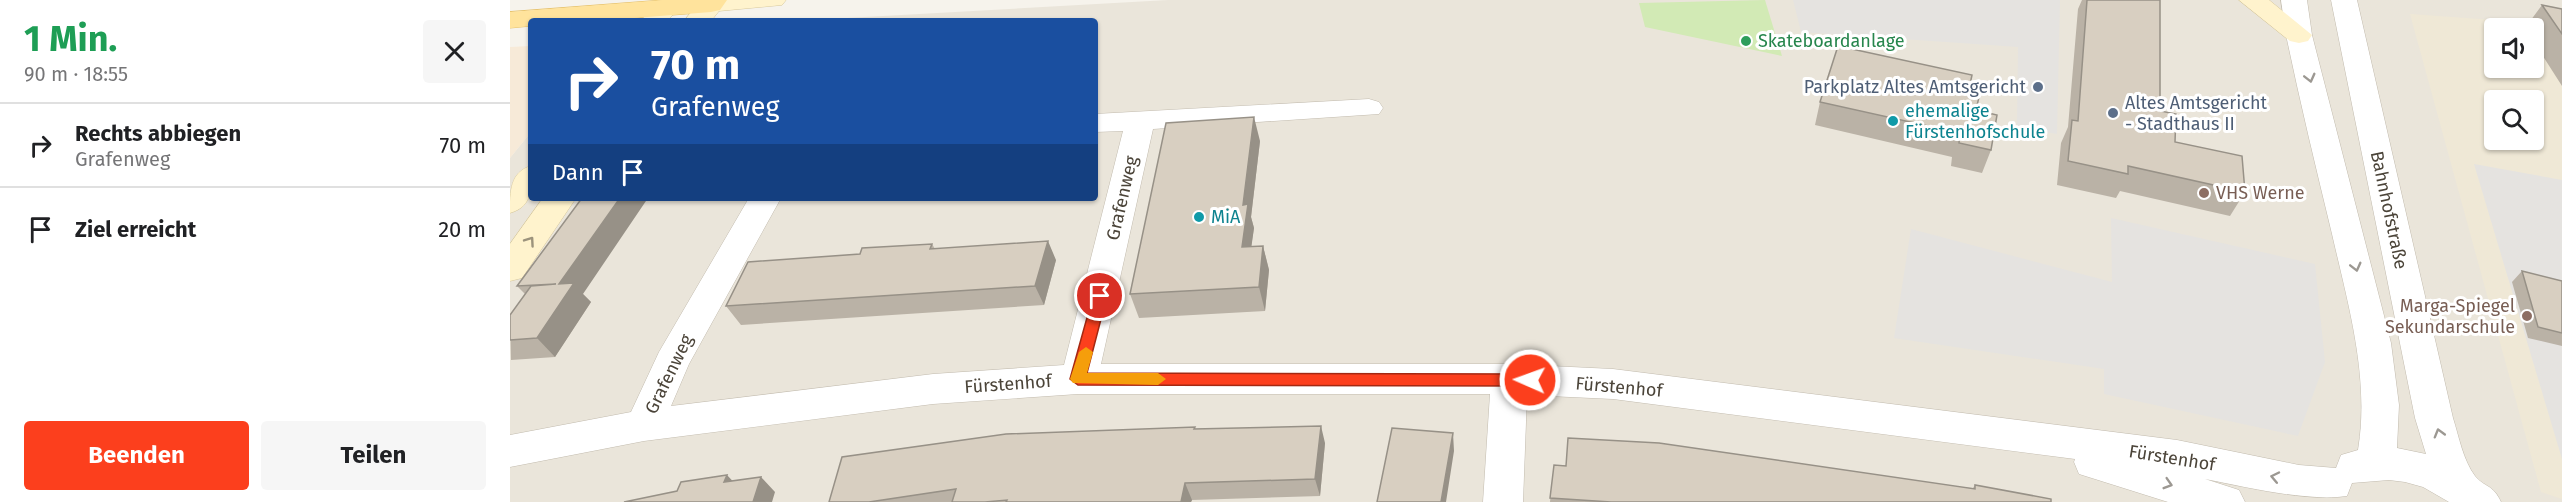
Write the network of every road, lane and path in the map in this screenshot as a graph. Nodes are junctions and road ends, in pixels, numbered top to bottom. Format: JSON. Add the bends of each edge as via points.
{"nodes":[{"id":1,"x":773,"y":0,"type":"edge"},
{"id":2,"x":2252,"y":0,"type":"edge"},
{"id":3,"x":2294,"y":0,"type":"edge"},
{"id":4,"x":2344,"y":0,"type":"edge"},
{"id":5,"x":707,"y":8,"type":"edge"},
{"id":6,"x":663,"y":9,"type":"edge"},
{"id":7,"x":538,"y":18,"type":"edge"},
{"id":8,"x":528,"y":19,"type":"edge"},
{"id":9,"x":510,"y":20,"type":"edge"},
{"id":10,"x":2299,"y":35,"type":"junction"},
{"id":11,"x":1369,"y":108,"type":"dead end"},
{"id":12,"x":1140,"y":121,"type":"junction"},
{"id":13,"x":1098,"y":123,"type":"edge"},
{"id":14,"x":528,"y":180,"type":"edge"},
{"id":15,"x":558,"y":201,"type":"edge"},
{"id":16,"x":763,"y":201,"type":"edge"},
{"id":17,"x":510,"y":202,"type":"edge"},
{"id":18,"x":510,"y":269,"type":"edge"},
{"id":19,"x":1078,"y":379,"type":"junction"},
{"id":20,"x":1509,"y":379,"type":"junction"},
{"id":21,"x":644,"y":425,"type":"junction"},
{"id":22,"x":2011,"y":437,"type":"junction"},
{"id":23,"x":510,"y":451,"type":"edge"},
{"id":24,"x":2374,"y":462,"type":"junction"},
{"id":25,"x":2332,"y":493,"type":"edge"},
{"id":26,"x":2471,"y":494,"type":"edge"},
{"id":27,"x":1503,"y":502,"type":"edge"},
{"id":28,"x":2225,"y":502,"type":"edge"}],
"edges":[{"from":1,"to":5,"type":"main road"},
{"from":2,"to":10,"type":"main road"},
{"from":3,"to":10,"type":"street"},
{"from":26,"to":4,"type":"street","name":"Bahnhofstraße","one_way":true,"via":[[2447,461],[2434,418]]},
{"from":5,"to":6,"type":"main road"},
{"from":6,"to":7,"type":"main road"},
{"from":8,"to":9,"type":"main road"},
{"from":10,"to":24,"type":"street","one_way":true,"via":[[2366,305],[2381,401]]},
{"from":11,"to":12,"type":"street"},
{"from":12,"to":13,"type":"street"},
{"from":12,"to":19,"type":"street","name":"Grafenweg"},
{"from":14,"to":17,"type":"main road"},
{"from":18,"to":15,"type":"main road","one_way":true},
{"from":16,"to":21,"type":"street","name":"Grafenweg","via":[[672,362]]},
{"from":19,"to":20,"type":"street","name":"Fürstenhof"},
{"from":19,"to":21,"type":"street","name":"Fürstenhof","via":[[933,389]]},
{"from":20,"to":22,"type":"street","name":"Fürstenhof","via":[[1613,384]]},
{"from":20,"to":27,"type":"street"},
{"from":21,"to":23,"type":"street","name":"Fürstenhof"},
{"from":25,"to":22,"type":"street","name":"Fürstenhof","one_way":true,"via":[[2299,482],[2177,456]]},
{"from":22,"to":28,"type":"street","name":"Fürstenhof","one_way":true},
{"from":24,"to":25,"type":"street","name":"Bahnhofstraße","via":[[2347,469]]},
{"from":24,"to":26,"type":"street","name":"Bahnhofstraße","via":[[2399,463],[2431,472]]}]}
